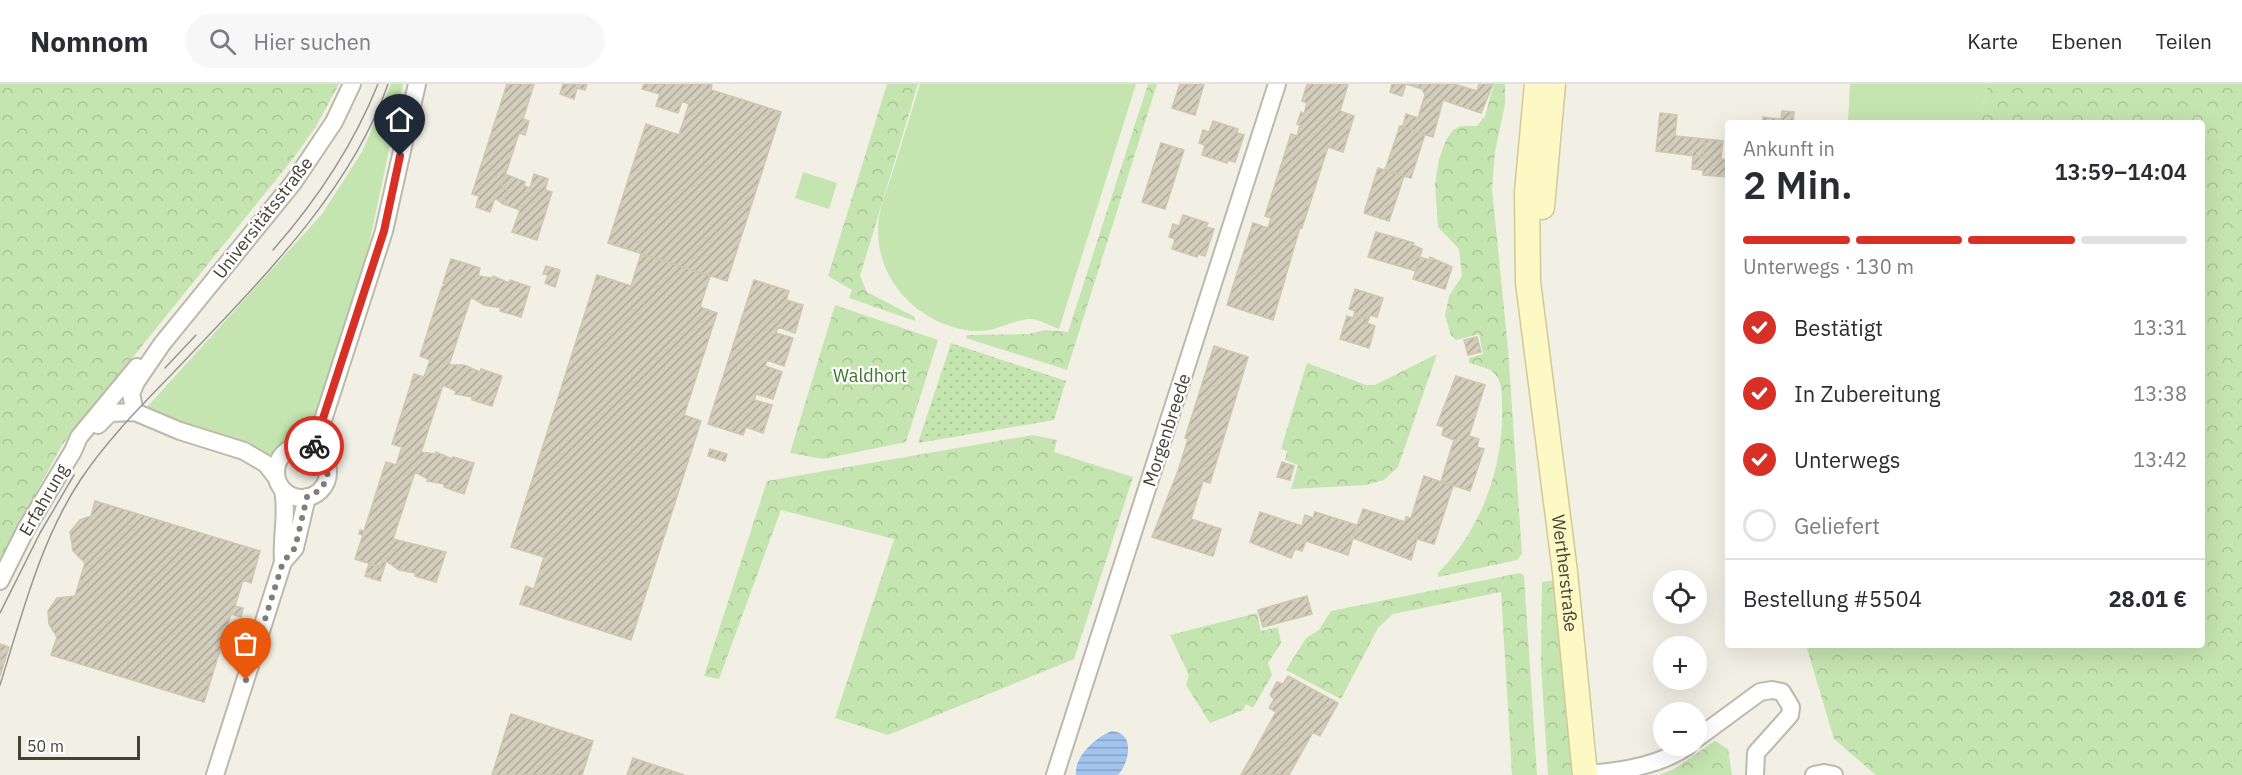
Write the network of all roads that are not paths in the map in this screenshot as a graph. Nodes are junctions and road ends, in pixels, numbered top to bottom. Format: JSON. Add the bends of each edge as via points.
{"nodes":[{"id":1,"x":352,"y":84,"type":"edge"},
{"id":2,"x":417,"y":84,"type":"edge"},
{"id":3,"x":1277,"y":84,"type":"edge"},
{"id":4,"x":1537,"y":84,"type":"edge"},
{"id":5,"x":1553,"y":84,"type":"edge"},
{"id":6,"x":1562,"y":84,"type":"edge"},
{"id":7,"x":1551,"y":126,"type":"junction"},
{"id":8,"x":162,"y":344,"type":"junction"},
{"id":9,"x":1540,"y":372,"type":"junction"},
{"id":10,"x":135,"y":412,"type":"junction"},
{"id":11,"x":314,"y":448,"type":"junction"},
{"id":12,"x":73,"y":452,"type":"junction"},
{"id":13,"x":279,"y":484,"type":"junction"},
{"id":14,"x":307,"y":497,"type":"junction"},
{"id":15,"x":283,"y":562,"type":"junction"},
{"id":16,"x":0,"y":581,"type":"edge"},
{"id":17,"x":1707,"y":731,"type":"edge"},
{"id":18,"x":1672,"y":756,"type":"edge"},
{"id":19,"x":215,"y":775,"type":"edge"},
{"id":20,"x":1055,"y":775,"type":"edge"},
{"id":21,"x":1585,"y":775,"type":"edge"},
{"id":22,"x":1755,"y":775,"type":"edge"},
{"id":23,"x":1814,"y":775,"type":"edge"},
{"id":24,"x":1834,"y":775,"type":"edge"}],
"edges":[{"from":1,"to":8,"type":"street","name":"Universitätsstraße","via":[[334,122],[293,183]]},
{"from":2,"to":11,"type":"street","via":[[384,231]]},
{"from":3,"to":20,"type":"street","name":"Morgenbreede"},
{"from":4,"to":9,"type":"main road","name":"Wertherstraße","via":[[1526,233],[1532,330]]},
{"from":5,"to":7,"type":"main road","name":"Wertherstraße"},
{"from":6,"to":7,"type":"main road","name":"Wertherstraße"},
{"from":7,"to":9,"type":"main road","name":"Wertherstraße","via":[[1540,230]]},
{"from":8,"to":10,"type":"street","name":"Universitätsstraße","via":[[132,389]]},
{"from":8,"to":12,"type":"street","name":"Universitätsstraße","via":[[127,378],[79,437]]},
{"from":9,"to":21,"type":"main road","name":"Wertherstraße","via":[[1567,584]]},
{"from":10,"to":12,"type":"street","via":[[110,413]]},
{"from":10,"to":13,"type":"street","via":[[244,451],[266,464]]},
{"from":11,"to":13,"type":"street","via":[[304,445],[286,450],[279,458]]},
{"from":11,"to":14,"type":"street","via":[[325,459],[328,475],[321,489]]},
{"from":12,"to":16,"type":"street","name":"Erfahrung"},
{"from":13,"to":14,"type":"street","via":[[299,498]]},
{"from":13,"to":15,"type":"street","via":[[287,508],[281,541]]},
{"from":14,"to":15,"type":"street","via":[[295,548]]},
{"from":15,"to":19,"type":"street"},
{"from":17,"to":22,"type":"street","via":[[1760,692],[1782,692],[1791,707],[1790,715],[1756,753]]},
{"from":18,"to":21,"type":"street"},
{"from":23,"to":24,"type":"street"}]}
